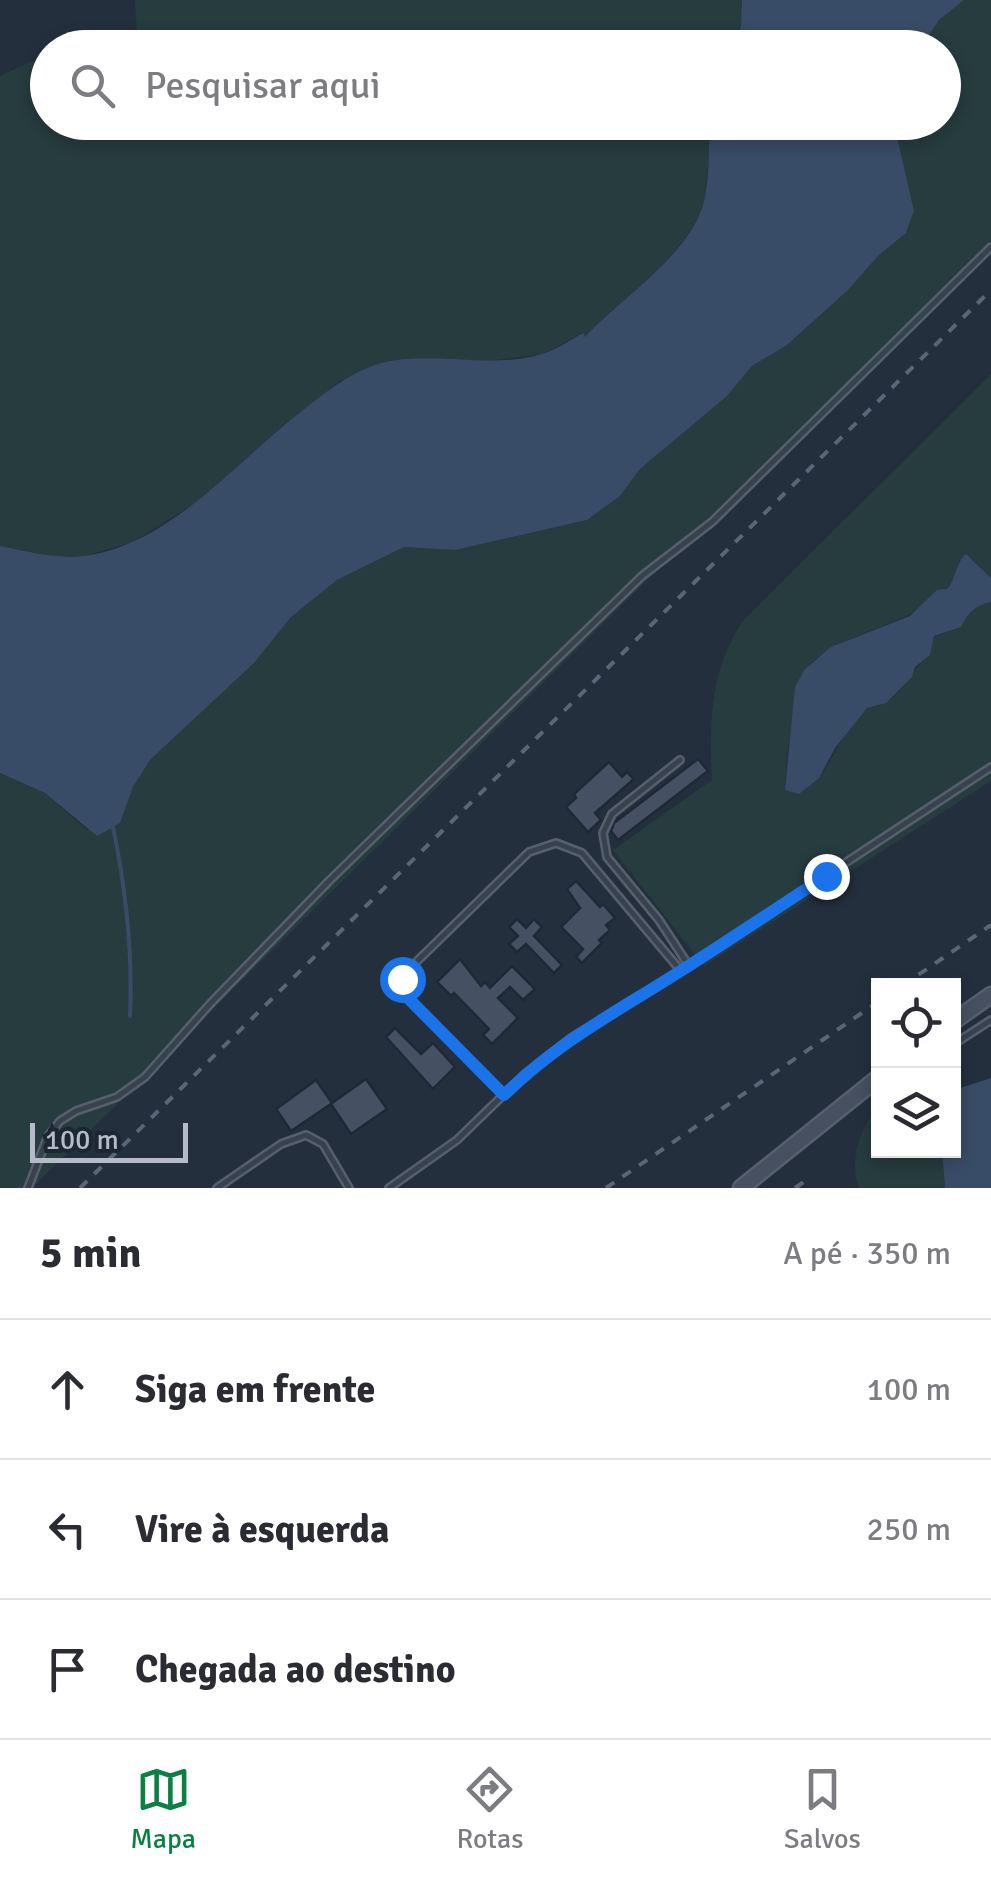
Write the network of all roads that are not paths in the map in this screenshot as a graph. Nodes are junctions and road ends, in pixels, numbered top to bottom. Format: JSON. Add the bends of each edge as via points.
{"nodes":[{"id":1,"x":991,"y":247,"type":"edge"},
{"id":2,"x":680,"y":760,"type":"dead end"},
{"id":3,"x":991,"y":767,"type":"edge"},
{"id":4,"x":688,"y":966,"type":"junction"},
{"id":5,"x":680,"y":971,"type":"junction"},
{"id":6,"x":991,"y":994,"type":"edge"},
{"id":7,"x":961,"y":1017,"type":"edge"},
{"id":8,"x":991,"y":1020,"type":"edge"},
{"id":9,"x":961,"y":1039,"type":"edge"},
{"id":10,"x":871,"y":1084,"type":"edge"},
{"id":11,"x":504,"y":1095,"type":"junction"},
{"id":12,"x":28,"y":1188,"type":"edge"},
{"id":13,"x":217,"y":1188,"type":"edge"},
{"id":14,"x":350,"y":1188,"type":"edge"},
{"id":15,"x":389,"y":1188,"type":"edge"},
{"id":16,"x":740,"y":1188,"type":"edge"}],
"edges":[{"from":1,"to":12,"type":"lane","via":[[712,522],[642,576],[322,888],[145,1077],[60,1121]]},
{"from":2,"to":4,"type":"lane","via":[[612,814],[603,841]]},
{"from":3,"to":4,"type":"lane"},
{"from":4,"to":5,"type":"lane"},
{"from":5,"to":11,"type":"lane","via":[[570,1038]]},
{"from":5,"to":11,"type":"lane","via":[[582,852],[556,843],[532,850],[402,981],[404,994]]},
{"from":6,"to":7,"type":"street"},
{"from":8,"to":9,"type":"lane"},
{"from":10,"to":16,"type":"street"},
{"from":11,"to":15,"type":"lane","via":[[452,1144]]},
{"from":13,"to":14,"type":"lane","via":[[306,1135],[323,1144]]}]}
